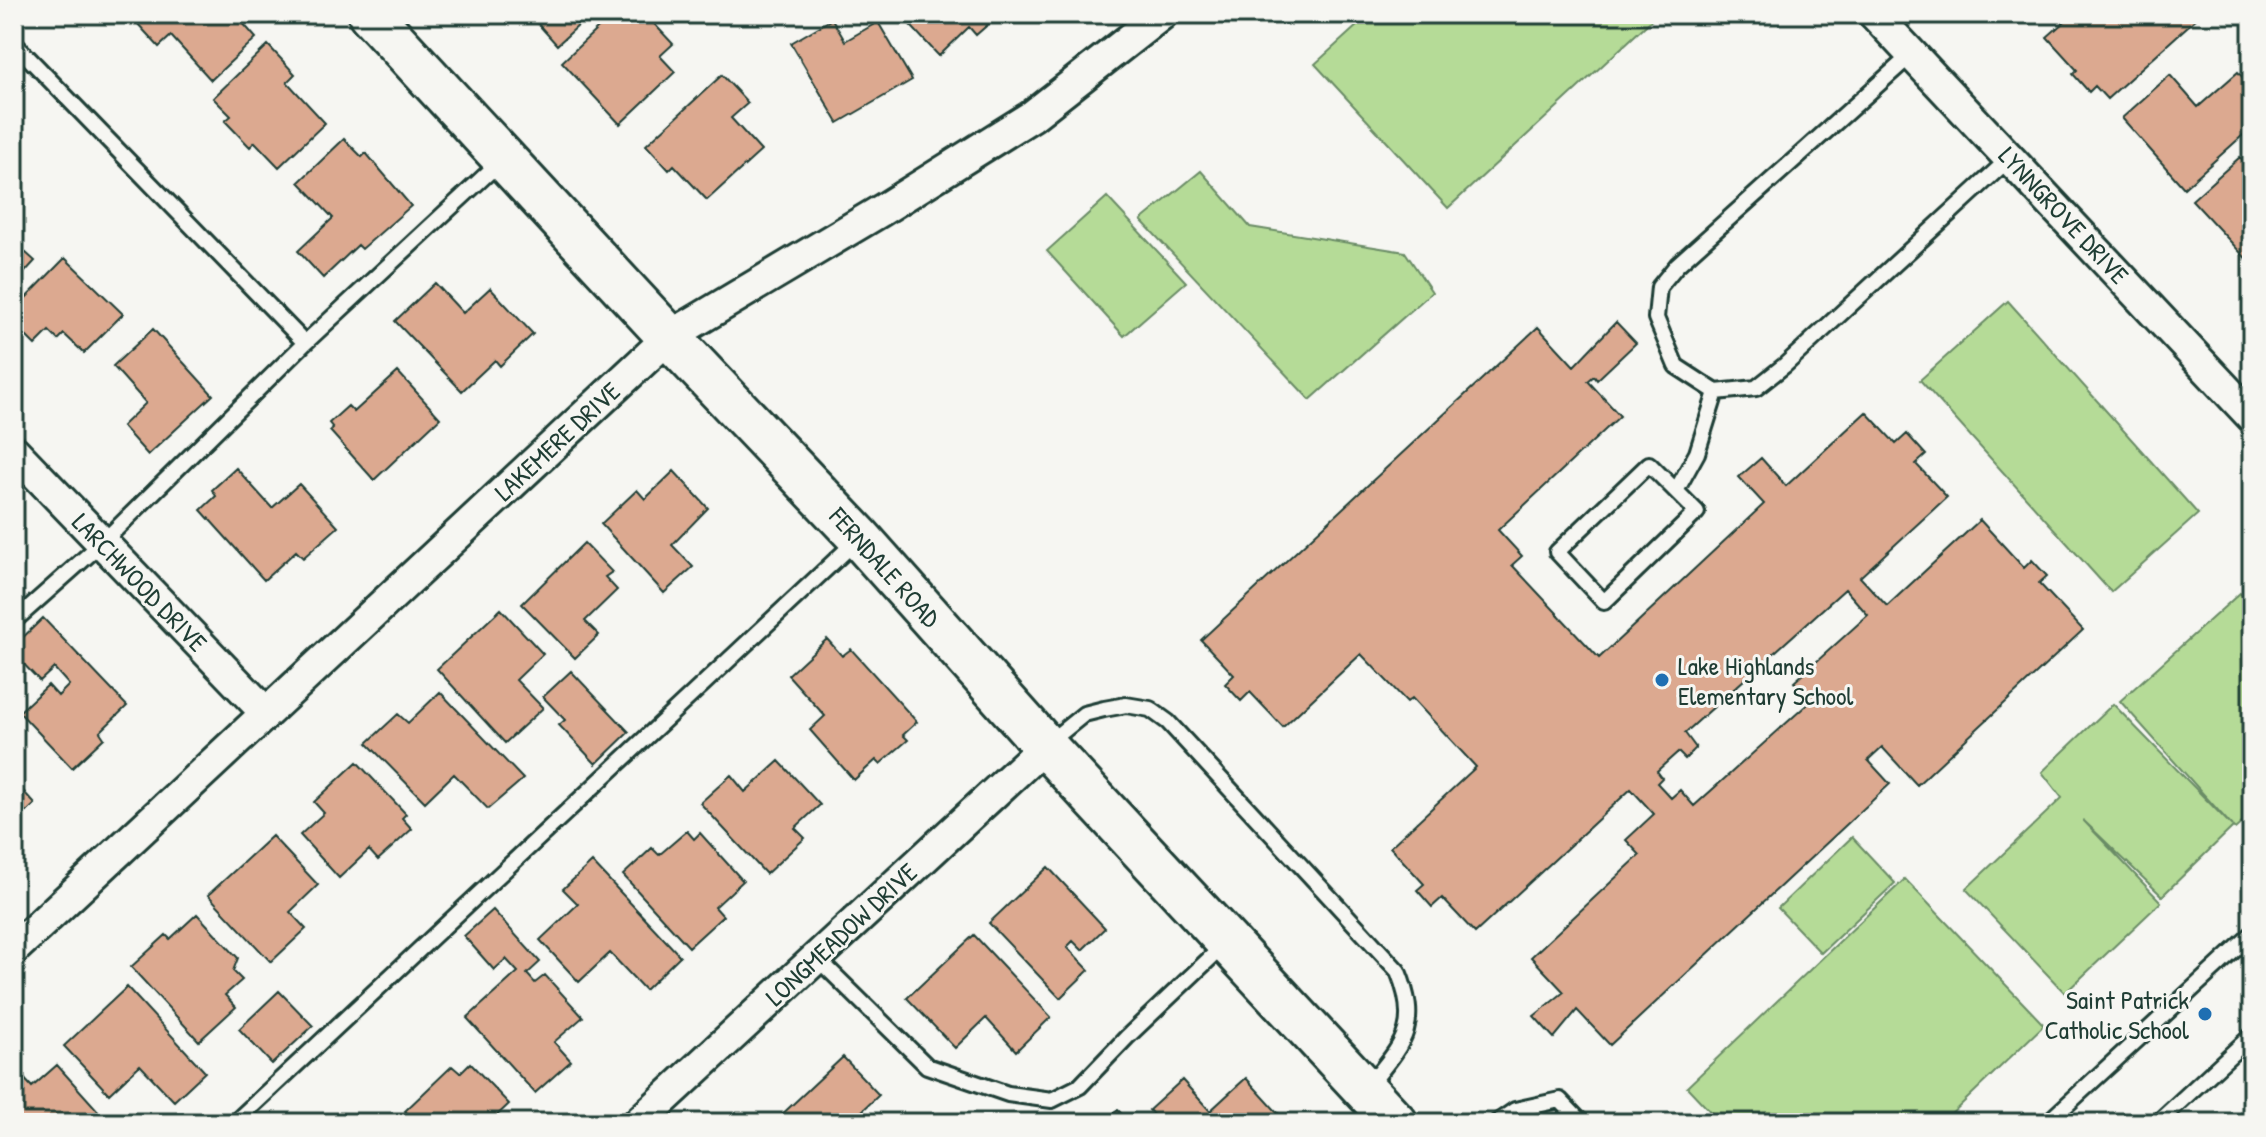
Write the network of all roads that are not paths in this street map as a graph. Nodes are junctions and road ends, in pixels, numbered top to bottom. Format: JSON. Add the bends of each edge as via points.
{"nodes":[{"id":1,"x":370,"y":14,"type":"edge"},
{"id":2,"x":1874,"y":14,"type":"edge"},
{"id":3,"x":1146,"y":19,"type":"edge"},
{"id":4,"x":14,"y":43,"type":"edge"},
{"id":5,"x":1912,"y":54,"type":"junction"},
{"id":6,"x":2011,"y":157,"type":"junction"},
{"id":7,"x":503,"y":159,"type":"junction"},
{"id":8,"x":669,"y":337,"type":"junction"},
{"id":9,"x":305,"y":343,"type":"junction"},
{"id":10,"x":1716,"y":392,"type":"junction"},
{"id":11,"x":2252,"y":417,"type":"edge"},
{"id":12,"x":14,"y":451,"type":"edge"},
{"id":13,"x":1676,"y":491,"type":"junction"},
{"id":14,"x":859,"y":537,"type":"junction"},
{"id":15,"x":103,"y":542,"type":"junction"},
{"id":16,"x":14,"y":621,"type":"edge"},
{"id":17,"x":266,"y":713,"type":"junction"},
{"id":18,"x":1045,"y":746,"type":"junction"},
{"id":19,"x":2252,"y":934,"type":"edge"},
{"id":20,"x":1227,"y":942,"type":"junction"},
{"id":21,"x":14,"y":949,"type":"edge"},
{"id":22,"x":816,"y":957,"type":"junction"},
{"id":23,"x":2252,"y":1035,"type":"edge"},
{"id":24,"x":1366,"y":1090,"type":"junction"},
{"id":25,"x":2064,"y":1118,"type":"edge"},
{"id":26,"x":234,"y":1123,"type":"edge"},
{"id":27,"x":638,"y":1123,"type":"edge"},
{"id":28,"x":1396,"y":1123,"type":"edge"},
{"id":29,"x":1496,"y":1123,"type":"edge"},
{"id":30,"x":1582,"y":1123,"type":"edge"},
{"id":31,"x":2047,"y":1123,"type":"edge"},
{"id":32,"x":2157,"y":1123,"type":"edge"}],
"edges":[{"from":1,"to":7,"type":"street","name":"FERNDALE ROAD"},
{"from":2,"to":5,"type":"street","name":"LYNNGROVE DRIVE"},
{"from":3,"to":8,"type":"street","name":"LAKEMERE DRIVE","via":[[1032,116]]},
{"from":4,"to":9,"type":"lane"},
{"from":5,"to":6,"type":"street","name":"LYNNGROVE DRIVE"},
{"from":5,"to":10,"type":"lane","via":[[1659,287],[1656,318],[1676,366]]},
{"from":6,"to":10,"type":"lane","via":[[1785,365],[1756,388]]},
{"from":6,"to":11,"type":"street","name":"LYNNGROVE DRIVE"},
{"from":7,"to":8,"type":"street","name":"FERNDALE ROAD"},
{"from":7,"to":9,"type":"lane"},
{"from":8,"to":14,"type":"street","name":"FERNDALE ROAD"},
{"from":8,"to":17,"type":"street","name":"LAKEMERE DRIVE"},
{"from":9,"to":15,"type":"lane"},
{"from":10,"to":13,"type":"lane","via":[[1697,453]]},
{"from":12,"to":15,"type":"street","name":"LARCHWOOD DRIVE"},
{"from":13,"to":13,"type":"lane","via":[[1697,512],[1604,602],[1557,552],[1649,464]]},
{"from":14,"to":18,"type":"street","name":"FERNDALE ROAD"},
{"from":14,"to":26,"type":"lane"},
{"from":15,"to":16,"type":"lane"},
{"from":15,"to":17,"type":"street","name":"LARCHWOOD DRIVE"},
{"from":17,"to":21,"type":"street","name":"LAKEMERE DRIVE"},
{"from":18,"to":20,"type":"street","name":"FERNDALE ROAD"},
{"from":18,"to":22,"type":"street","name":"LONGMEADOW DRIVE"},
{"from":18,"to":24,"type":"lane","via":[[1084,714],[1104,709],[1150,709],[1168,722],[1398,971],[1409,998],[1409,1025],[1399,1049]]},
{"from":19,"to":25,"type":"lane"},
{"from":20,"to":22,"type":"lane","via":[[1080,1086],[1052,1100],[1008,1094],[927,1066]]},
{"from":20,"to":24,"type":"street","name":"FERNDALE ROAD"},
{"from":22,"to":27,"type":"street","name":"LONGMEADOW DRIVE"},
{"from":23,"to":32,"type":"lane"},
{"from":24,"to":28,"type":"street","name":"FERNDALE ROAD"},
{"from":25,"to":31,"type":"lane"},
{"from":29,"to":30,"type":"lane","via":[[1515,1110],[1560,1100]]}]}
